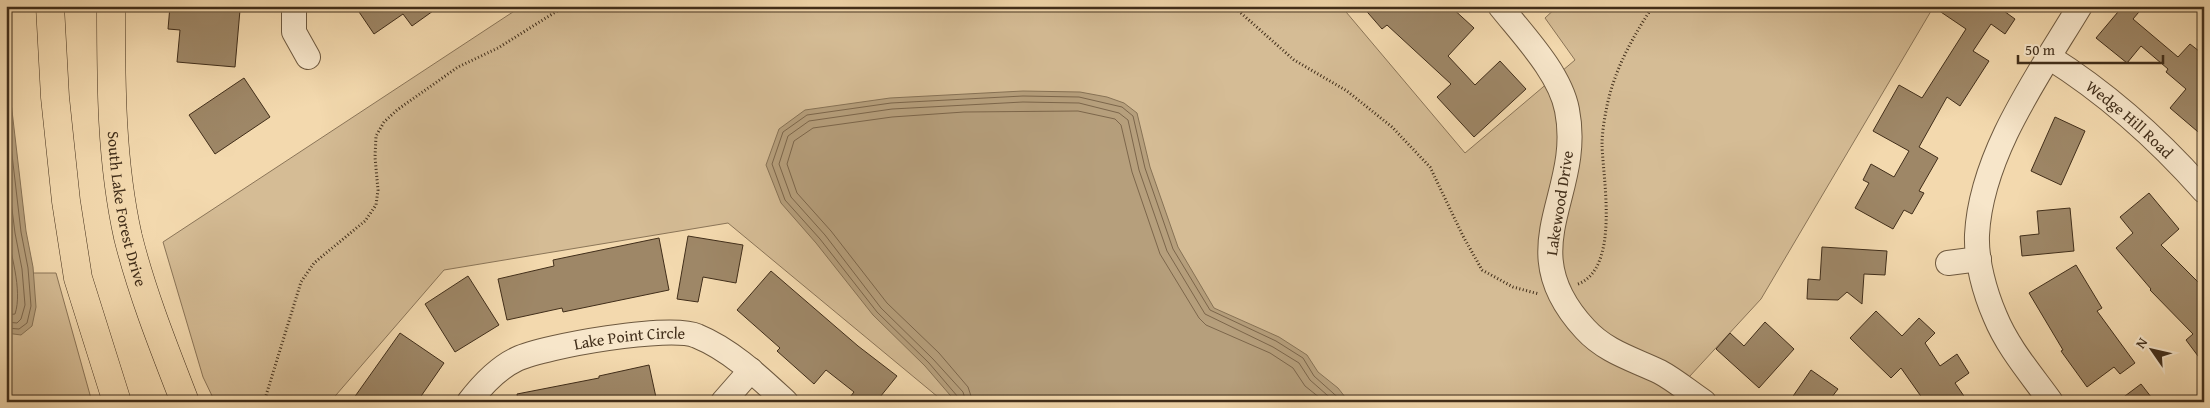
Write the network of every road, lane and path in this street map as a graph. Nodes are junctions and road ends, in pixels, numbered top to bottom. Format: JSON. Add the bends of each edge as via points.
{"nodes":[{"id":1,"x":50,"y":6,"type":"edge"},
{"id":2,"x":111,"y":6,"type":"edge"},
{"id":3,"x":294,"y":6,"type":"edge"},
{"id":4,"x":564,"y":6,"type":"edge"},
{"id":5,"x":1234,"y":6,"type":"edge"},
{"id":6,"x":1500,"y":6,"type":"edge"},
{"id":7,"x":1653,"y":6,"type":"edge"},
{"id":8,"x":2080,"y":6,"type":"edge"},
{"id":9,"x":308,"y":57,"type":"dead end"},
{"id":10,"x":2049,"y":57,"type":"junction"},
{"id":11,"x":2204,"y":191,"type":"edge"},
{"id":12,"x":1978,"y":259,"type":"junction"},
{"id":13,"x":1948,"y":263,"type":"dead end"},
{"id":14,"x":1572,"y":286,"type":"dead end"},
{"id":15,"x":1544,"y":295,"type":"dead end"},
{"id":16,"x":751,"y":370,"type":"junction"},
{"id":17,"x":117,"y":402,"type":"edge"},
{"id":18,"x":185,"y":402,"type":"edge"},
{"id":19,"x":264,"y":402,"type":"edge"},
{"id":20,"x":469,"y":402,"type":"edge"},
{"id":21,"x":723,"y":402,"type":"edge"},
{"id":22,"x":786,"y":402,"type":"edge"},
{"id":23,"x":1704,"y":402,"type":"edge"},
{"id":24,"x":2051,"y":402,"type":"edge"}],
"edges":[{"from":1,"to":17,"type":"main road","via":[[55,97],[78,278]]},
{"from":2,"to":18,"type":"main road","name":"South Lake Forest Drive","via":[[110,107],[122,202],[129,238],[157,332]]},
{"from":3,"to":9,"type":"street","via":[[294,32]]},
{"from":4,"to":19,"type":"path","via":[[498,48],[458,67],[384,122],[376,136],[376,204],[365,220],[314,263],[301,282]]},
{"from":5,"to":15,"type":"path","via":[[1294,60],[1347,91],[1392,126],[1430,167],[1482,270],[1512,287]]},
{"from":6,"to":23,"type":"street","name":"Lakewood Drive","via":[[1550,73],[1567,109],[1568,150],[1553,227],[1550,264],[1558,294],[1597,341],[1616,354],[1659,372]]},
{"from":7,"to":14,"type":"path","via":[[1624,55],[1606,110],[1602,143],[1606,241],[1596,267],[1581,283]]},
{"from":8,"to":10,"type":"street"},
{"from":10,"to":11,"type":"street","name":"Wedge Hill Road","via":[[2090,83],[2130,115]]},
{"from":10,"to":12,"type":"street","via":[[2004,138],[1986,180],[1977,236]]},
{"from":12,"to":13,"type":"street"},
{"from":12,"to":24,"type":"street","via":[[1995,316],[2011,347]]},
{"from":16,"to":20,"type":"street","name":"Lake Point Circle","via":[[697,336],[666,332],[564,345],[519,358],[494,374]]},
{"from":16,"to":21,"type":"street"},
{"from":16,"to":22,"type":"street","name":"Lake Point Circle"}]}
